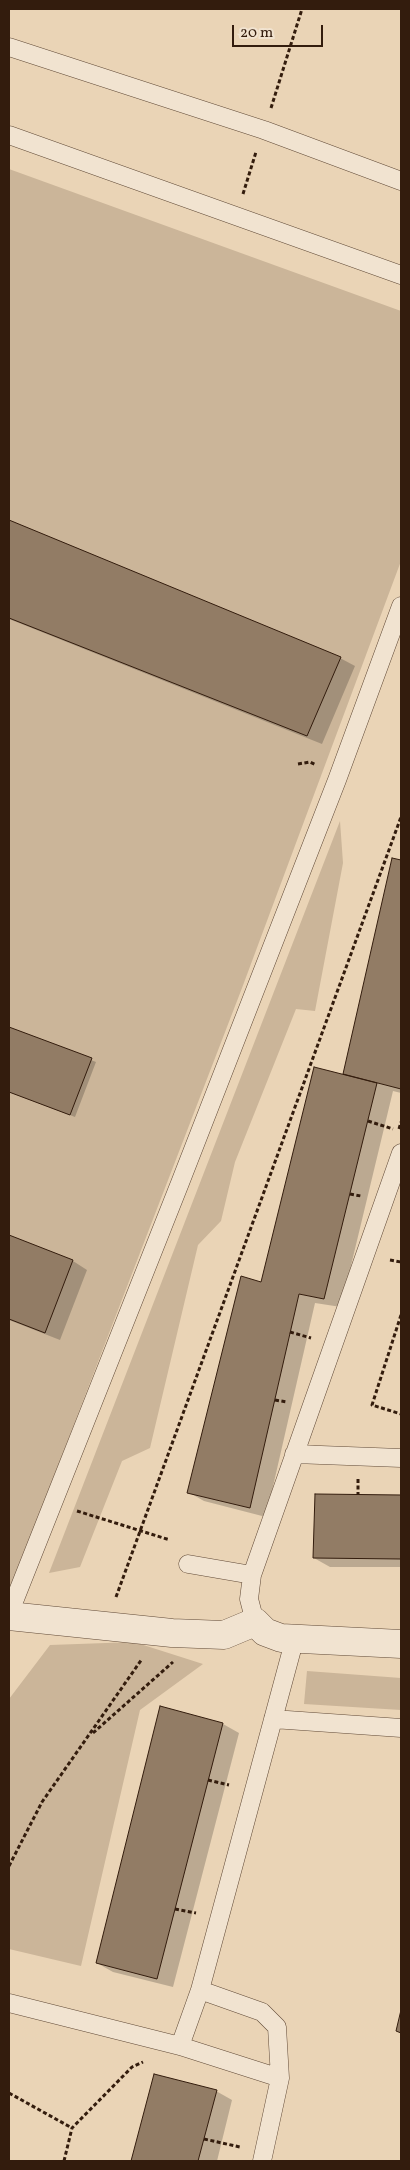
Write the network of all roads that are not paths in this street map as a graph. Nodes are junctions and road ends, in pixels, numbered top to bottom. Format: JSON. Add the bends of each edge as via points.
{"nodes":[{"id":1,"x":9,"y":48,"type":"edge"},
{"id":2,"x":9,"y":135,"type":"edge"},
{"id":3,"x":401,"y":180,"type":"edge"},
{"id":4,"x":401,"y":275,"type":"edge"},
{"id":5,"x":401,"y":606,"type":"edge"},
{"id":6,"x":401,"y":1153,"type":"edge"},
{"id":7,"x":294,"y":1454,"type":"junction"},
{"id":8,"x":401,"y":1458,"type":"edge"},
{"id":9,"x":188,"y":1564,"type":"dead end"},
{"id":10,"x":252,"y":1575,"type":"junction"},
{"id":11,"x":9,"y":1615,"type":"edge"},
{"id":12,"x":255,"y":1622,"type":"junction"},
{"id":13,"x":295,"y":1638,"type":"junction"},
{"id":14,"x":401,"y":1644,"type":"edge"},
{"id":15,"x":273,"y":1719,"type":"junction"},
{"id":16,"x":401,"y":1728,"type":"edge"},
{"id":17,"x":200,"y":1990,"type":"junction"},
{"id":18,"x":9,"y":2003,"type":"edge"},
{"id":19,"x":180,"y":2046,"type":"junction"},
{"id":20,"x":280,"y":2078,"type":"junction"},
{"id":21,"x":263,"y":2157,"type":"edge"}],
"edges":[{"from":1,"to":3,"type":"lane","via":[[264,130]]},
{"from":2,"to":4,"type":"lane"},
{"from":5,"to":11,"type":"lane","via":[[180,1183]]},
{"from":6,"to":7,"type":"lane"},
{"from":7,"to":8,"type":"lane"},
{"from":7,"to":10,"type":"lane"},
{"from":9,"to":10,"type":"lane"},
{"from":10,"to":12,"type":"lane","via":[[249,1599]]},
{"from":11,"to":12,"type":"street","via":[[224,1635]]},
{"from":12,"to":13,"type":"street","via":[[265,1632],[281,1638]]},
{"from":13,"to":14,"type":"street"},
{"from":13,"to":15,"type":"lane"},
{"from":15,"to":16,"type":"lane"},
{"from":15,"to":17,"type":"lane"},
{"from":17,"to":19,"type":"lane"},
{"from":17,"to":20,"type":"lane","via":[[262,2012],[277,2027]]},
{"from":18,"to":19,"type":"lane"},
{"from":19,"to":20,"type":"lane"},
{"from":20,"to":21,"type":"lane"}]}
